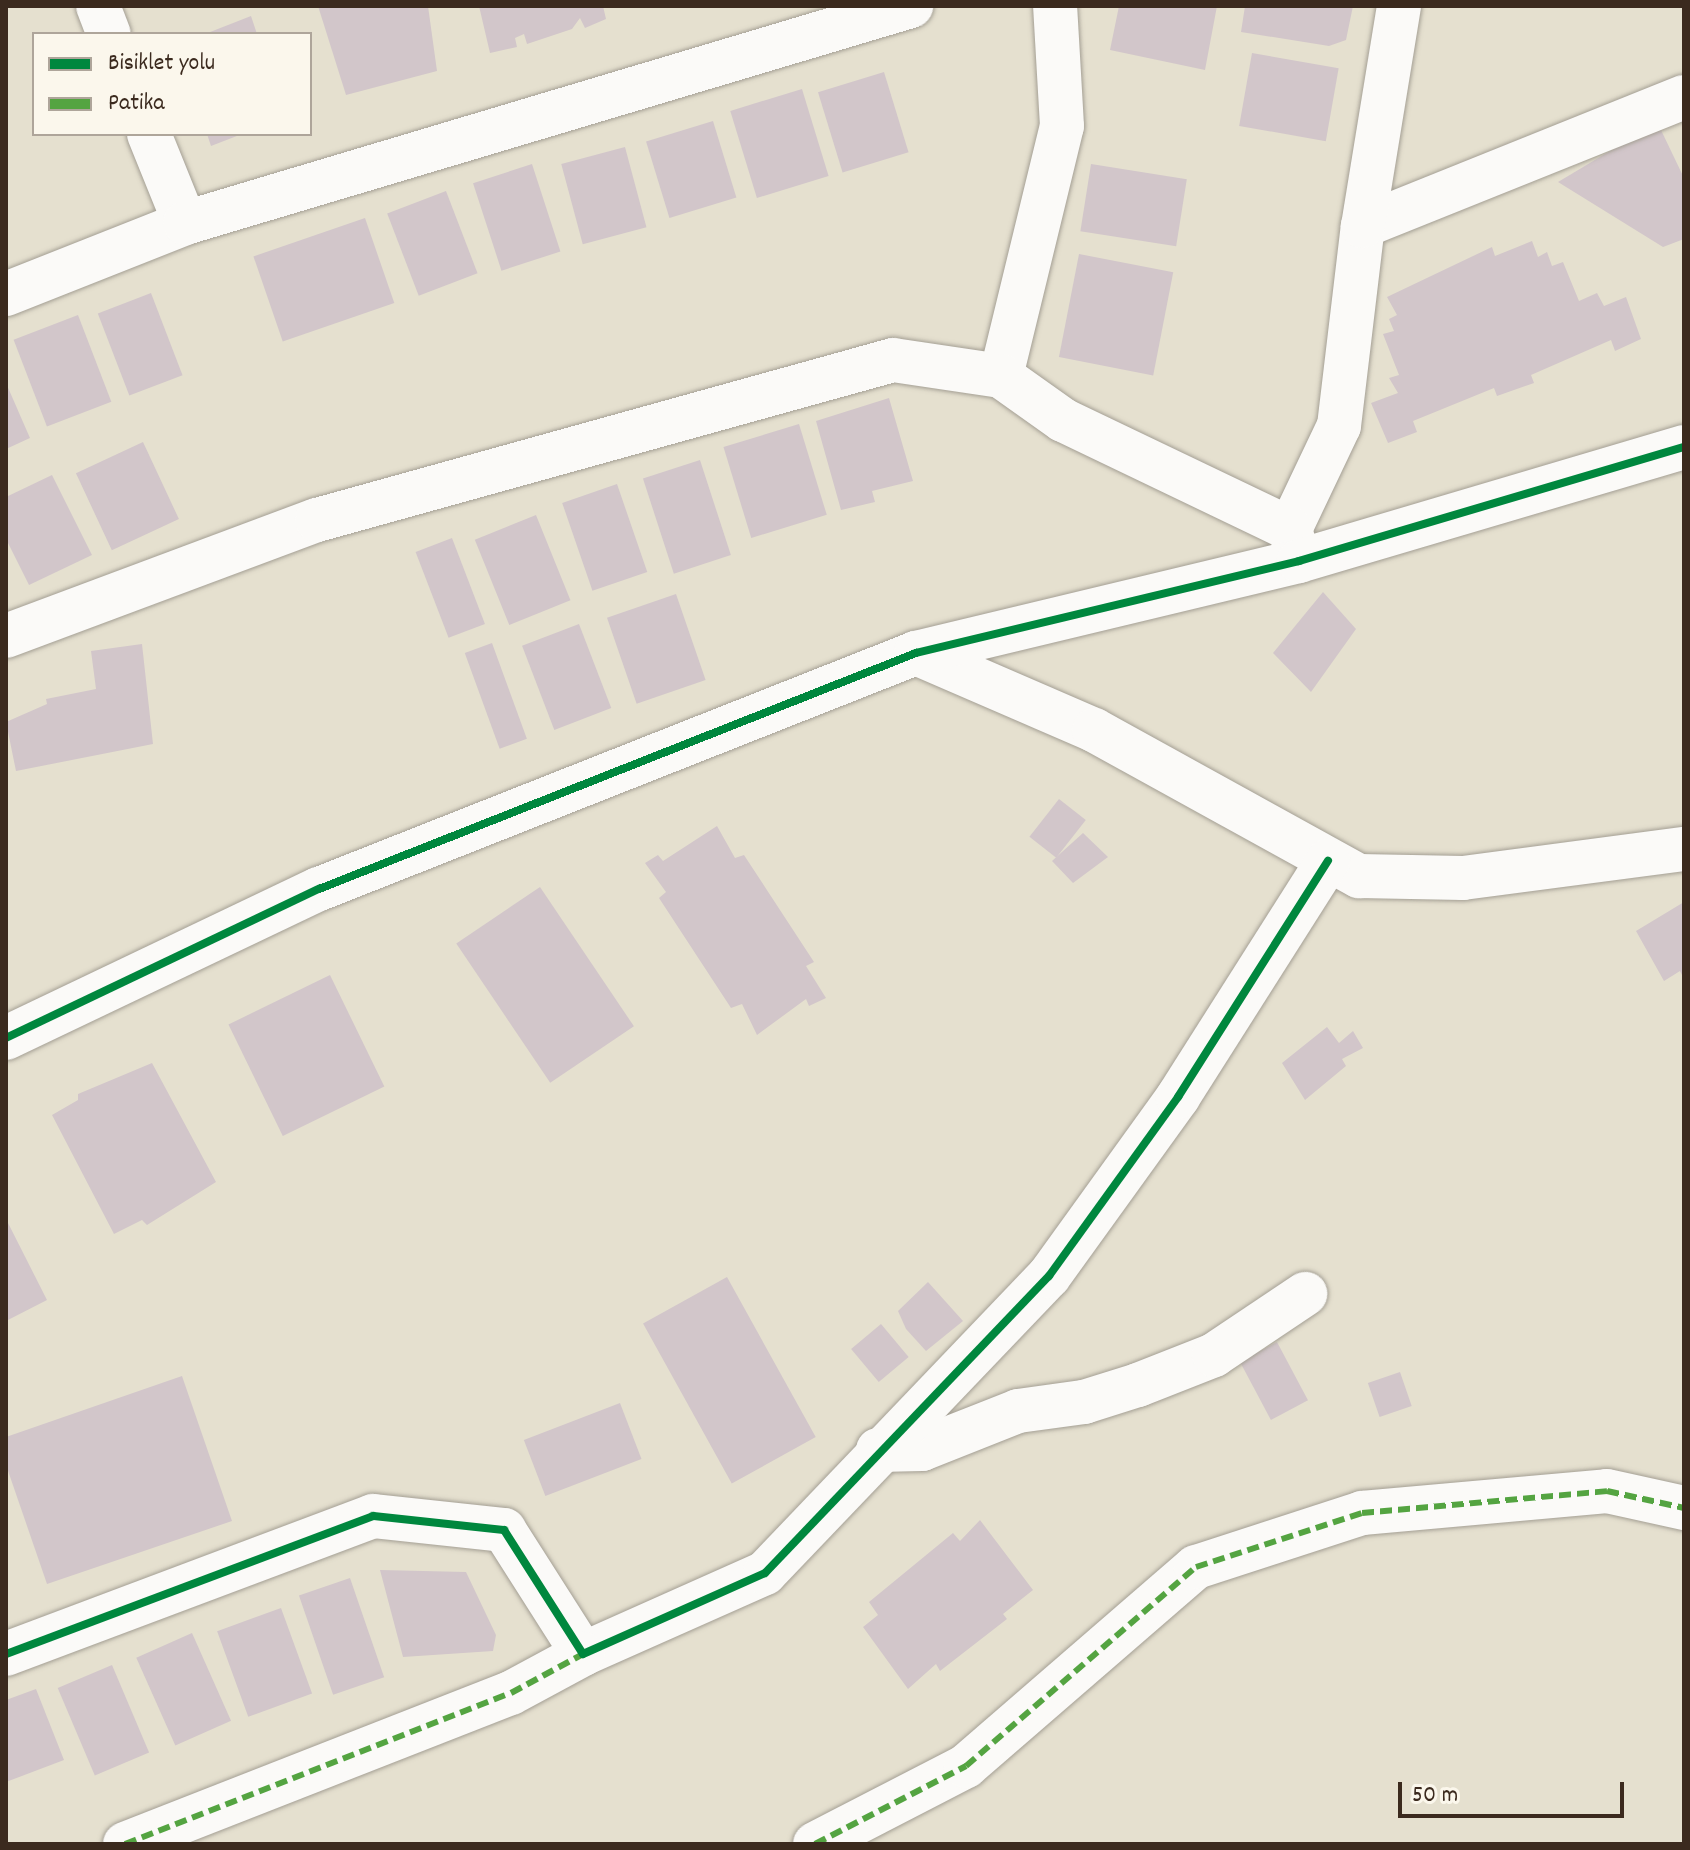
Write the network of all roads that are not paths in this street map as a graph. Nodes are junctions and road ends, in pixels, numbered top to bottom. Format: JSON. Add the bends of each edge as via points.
{"nodes":[{"id":1,"x":98,"y":6,"type":"edge"},
{"id":2,"x":911,"y":6,"type":"edge"},
{"id":3,"x":1055,"y":6,"type":"edge"},
{"id":4,"x":1399,"y":6,"type":"edge"},
{"id":5,"x":108,"y":32,"type":"edge"},
{"id":6,"x":1684,"y":97,"type":"edge"},
{"id":7,"x":150,"y":136,"type":"edge"},
{"id":8,"x":185,"y":223,"type":"junction"},
{"id":9,"x":1363,"y":226,"type":"junction"},
{"id":10,"x":6,"y":294,"type":"edge"},
{"id":11,"x":1001,"y":376,"type":"junction"},
{"id":12,"x":1684,"y":447,"type":"edge"},
{"id":13,"x":1294,"y":545,"type":"junction"},
{"id":14,"x":6,"y":636,"type":"edge"},
{"id":15,"x":916,"y":653,"type":"junction"},
{"id":16,"x":1684,"y":849,"type":"edge"},
{"id":17,"x":1328,"y":861,"type":"junction"},
{"id":18,"x":6,"y":1038,"type":"edge"},
{"id":19,"x":1305,"y":1294,"type":"dead end"},
{"id":20,"x":878,"y":1450,"type":"junction"},
{"id":21,"x":1684,"y":1508,"type":"edge"},
{"id":22,"x":6,"y":1654,"type":"edge"},
{"id":23,"x":583,"y":1654,"type":"junction"},
{"id":24,"x":125,"y":1844,"type":"edge"},
{"id":25,"x":815,"y":1844,"type":"edge"}],
"edges":[{"from":1,"to":5,"type":"street"},
{"from":2,"to":8,"type":"street"},
{"from":3,"to":11,"type":"street","via":[[1062,126]]},
{"from":4,"to":9,"type":"street"},
{"from":6,"to":9,"type":"street"},
{"from":7,"to":8,"type":"street"},
{"from":8,"to":10,"type":"street"},
{"from":9,"to":13,"type":"street","via":[[1339,426]]},
{"from":11,"to":13,"type":"street","via":[[1063,420]]},
{"from":11,"to":14,"type":"street","via":[[893,360],[317,520]]},
{"from":12,"to":13,"type":"street"},
{"from":13,"to":15,"type":"street"},
{"from":15,"to":17,"type":"street","via":[[1094,730]]},
{"from":15,"to":18,"type":"street","via":[[319,889]]},
{"from":16,"to":17,"type":"street","via":[[1463,878],[1359,876]]},
{"from":17,"to":20,"type":"street","via":[[1109,1198],[1049,1276]]},
{"from":19,"to":20,"type":"street","via":[[1214,1355],[1138,1385],[1084,1402],[1018,1411],[922,1449]]},
{"from":20,"to":23,"type":"street","via":[[765,1573]]},
{"from":21,"to":25,"type":"street","via":[[1607,1491],[1362,1513],[1196,1567],[966,1766]]},
{"from":22,"to":23,"type":"street","via":[[373,1516],[504,1530]]},
{"from":23,"to":24,"type":"street","via":[[511,1693]]}]}
